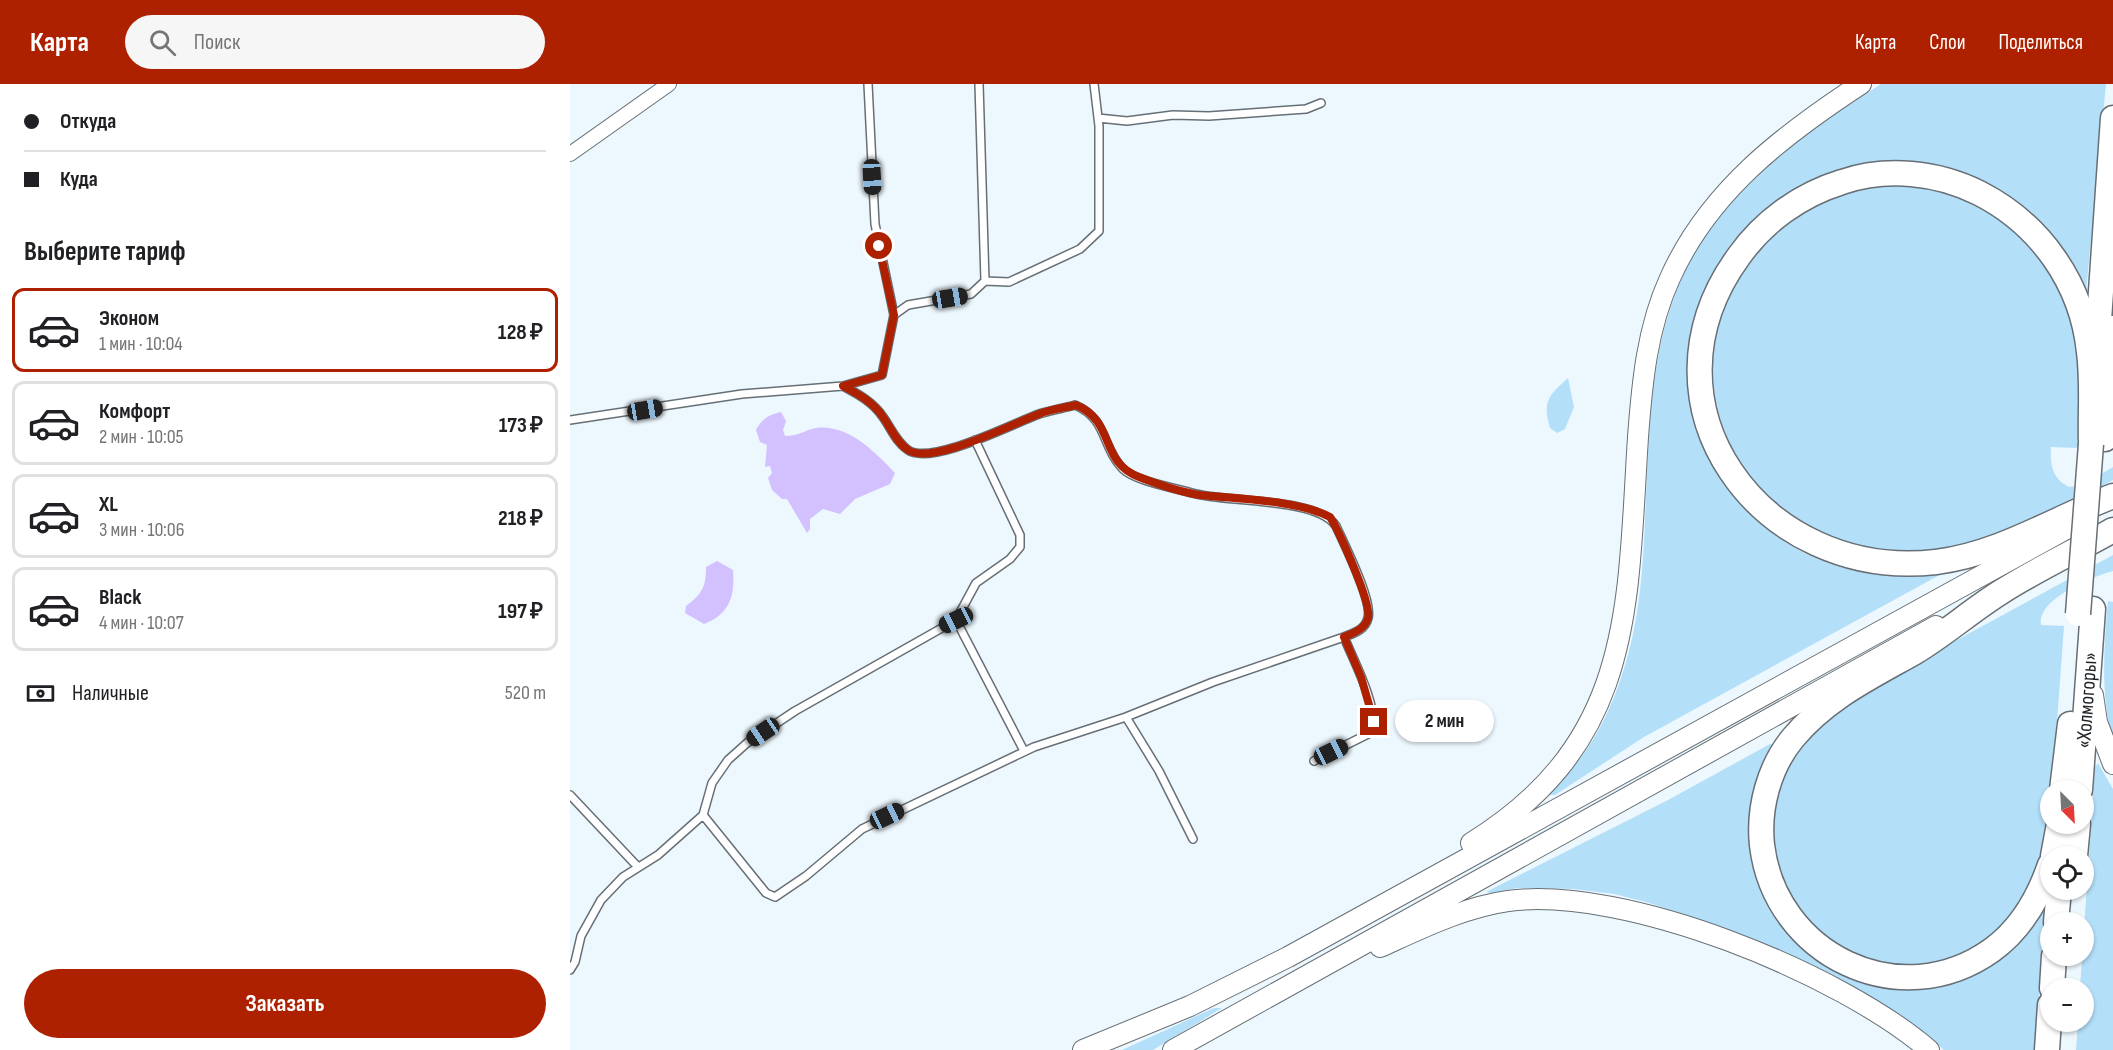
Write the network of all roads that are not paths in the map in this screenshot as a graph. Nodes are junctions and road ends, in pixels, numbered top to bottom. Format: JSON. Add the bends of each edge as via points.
{"nodes":[{"id":1,"x":669,"y":84,"type":"edge"},
{"id":2,"x":868,"y":84,"type":"edge"},
{"id":3,"x":980,"y":84,"type":"edge"},
{"id":4,"x":1095,"y":84,"type":"edge"},
{"id":5,"x":1861,"y":84,"type":"edge"},
{"id":6,"x":1321,"y":103,"type":"dead end"},
{"id":7,"x":1098,"y":118,"type":"junction"},
{"id":8,"x":2113,"y":118,"type":"edge"},
{"id":9,"x":570,"y":154,"type":"edge"},
{"id":10,"x":985,"y":281,"type":"junction"},
{"id":11,"x":894,"y":315,"type":"junction"},
{"id":12,"x":2113,"y":319,"type":"edge"},
{"id":13,"x":2113,"y":371,"type":"edge"},
{"id":14,"x":843,"y":386,"type":"junction"},
{"id":15,"x":570,"y":420,"type":"edge"},
{"id":16,"x":975,"y":440,"type":"junction"},
{"id":17,"x":2098,"y":442,"type":"junction"},
{"id":18,"x":2113,"y":496,"type":"edge"},
{"id":19,"x":2113,"y":503,"type":"edge"},
{"id":20,"x":2113,"y":530,"type":"edge"},
{"id":21,"x":2113,"y":541,"type":"edge"},
{"id":22,"x":2055,"y":562,"type":"junction"},
{"id":23,"x":2002,"y":591,"type":"junction"},
{"id":24,"x":2086,"y":612,"type":"junction"},
{"id":25,"x":956,"y":620,"type":"junction"},
{"id":26,"x":1344,"y":637,"type":"junction"},
{"id":27,"x":1126,"y":717,"type":"junction"},
{"id":28,"x":1024,"y":751,"type":"junction"},
{"id":29,"x":1314,"y":761,"type":"dead end"},
{"id":30,"x":2113,"y":764,"type":"edge"},
{"id":31,"x":2065,"y":780,"type":"edge"},
{"id":32,"x":2080,"y":780,"type":"edge"},
{"id":33,"x":570,"y":795,"type":"edge"},
{"id":34,"x":703,"y":814,"type":"junction"},
{"id":35,"x":1193,"y":839,"type":"dead end"},
{"id":36,"x":637,"y":866,"type":"junction"},
{"id":37,"x":2040,"y":886,"type":"edge"},
{"id":38,"x":1288,"y":957,"type":"junction"},
{"id":39,"x":570,"y":970,"type":"edge"},
{"id":40,"x":1257,"y":1002,"type":"junction"},
{"id":41,"x":2048,"y":1032,"type":"edge"},
{"id":42,"x":2063,"y":1032,"type":"edge"},
{"id":43,"x":1083,"y":1050,"type":"edge"},
{"id":44,"x":1173,"y":1050,"type":"edge"},
{"id":45,"x":1929,"y":1050,"type":"edge"},
{"id":46,"x":2047,"y":1050,"type":"edge"},
{"id":47,"x":2062,"y":1050,"type":"edge"}],
"edges":[{"from":1,"to":9,"type":"street"},
{"from":2,"to":11,"type":"lane","via":[[874,224]]},
{"from":3,"to":10,"type":"lane"},
{"from":4,"to":7,"type":"lane"},
{"from":5,"to":38,"type":"main road","via":[[1785,137],[1736,180],[1698,226],[1669,279],[1658,308],[1644,373],[1624,621],[1599,702],[1573,749],[1513,814]]},
{"from":6,"to":7,"type":"lane","via":[[1306,109],[1209,116],[1173,115],[1127,121]]},
{"from":7,"to":10,"type":"lane","via":[[1099,231],[1080,249],[1010,282]]},
{"from":8,"to":17,"type":"highway"},
{"from":10,"to":11,"type":"lane","via":[[971,294],[908,305]]},
{"from":11,"to":14,"type":"lane","via":[[882,375]]},
{"from":12,"to":17,"type":"highway"},
{"from":13,"to":17,"type":"main road"},
{"from":14,"to":15,"type":"lane","via":[[742,394]]},
{"from":14,"to":16,"type":"lane","via":[[882,415],[909,451],[921,454]]},
{"from":16,"to":25,"type":"lane","via":[[1020,535],[1020,547],[976,583]]},
{"from":16,"to":26,"type":"lane","via":[[1041,413],[1076,405],[1096,417],[1125,471],[1197,494],[1275,503],[1330,517],[1367,600],[1369,617],[1362,629]]},
{"from":17,"to":18,"type":"highway","via":[[2088,344],[2078,303],[2064,273],[2040,239],[2017,217],[1988,197],[1959,184],[1883,173],[1818,190],[1788,207],[1758,233],[1733,263],[1715,299],[1704,335],[1701,376],[1716,442],[1753,502],[1783,527],[1814,544],[1874,562],[1945,560],[1975,555],[2022,538]]},
{"from":17,"to":24,"type":"highway","bridge":true},
{"from":19,"to":38,"type":"main road"},
{"from":20,"to":22,"type":"highway"},
{"from":21,"to":22,"type":"main road"},
{"from":22,"to":23,"type":"highway"},
{"from":23,"to":37,"type":"highway","via":[[1916,651],[1841,695],[1792,739],[1767,788],[1761,822],[1763,854],[1780,904],[1806,936],[1850,966],[1897,976],[1938,973],[1993,949],[2030,909]]},
{"from":23,"to":40,"type":"main road"},
{"from":24,"to":30,"type":"main road","via":[[2094,707]]},
{"from":24,"to":31,"type":"highway","name":"«Холмогоры»"},
{"from":24,"to":32,"type":"highway","name":"«Холмогоры»"},
{"from":25,"to":28,"type":"lane"},
{"from":25,"to":34,"type":"lane","via":[[795,711],[747,743],[728,760],[712,783]]},
{"from":26,"to":27,"type":"lane"},
{"from":26,"to":29,"type":"lane","via":[[1361,677],[1374,731]]},
{"from":27,"to":28,"type":"lane"},
{"from":27,"to":35,"type":"lane"},
{"from":28,"to":34,"type":"lane","via":[[862,828],[775,897],[766,892]]},
{"from":33,"to":36,"type":"lane"},
{"from":34,"to":36,"type":"lane","via":[[658,855]]},
{"from":36,"to":39,"type":"lane","via":[[601,900],[581,936]]},
{"from":38,"to":43,"type":"main road","via":[[1190,1006]]},
{"from":40,"to":44,"type":"main road"},
{"from":40,"to":45,"type":"main road","via":[[1468,911],[1509,901],[1557,900],[1639,913],[1738,946],[1857,1000]]},
{"from":41,"to":46,"type":"highway"},
{"from":42,"to":47,"type":"highway"}]}
